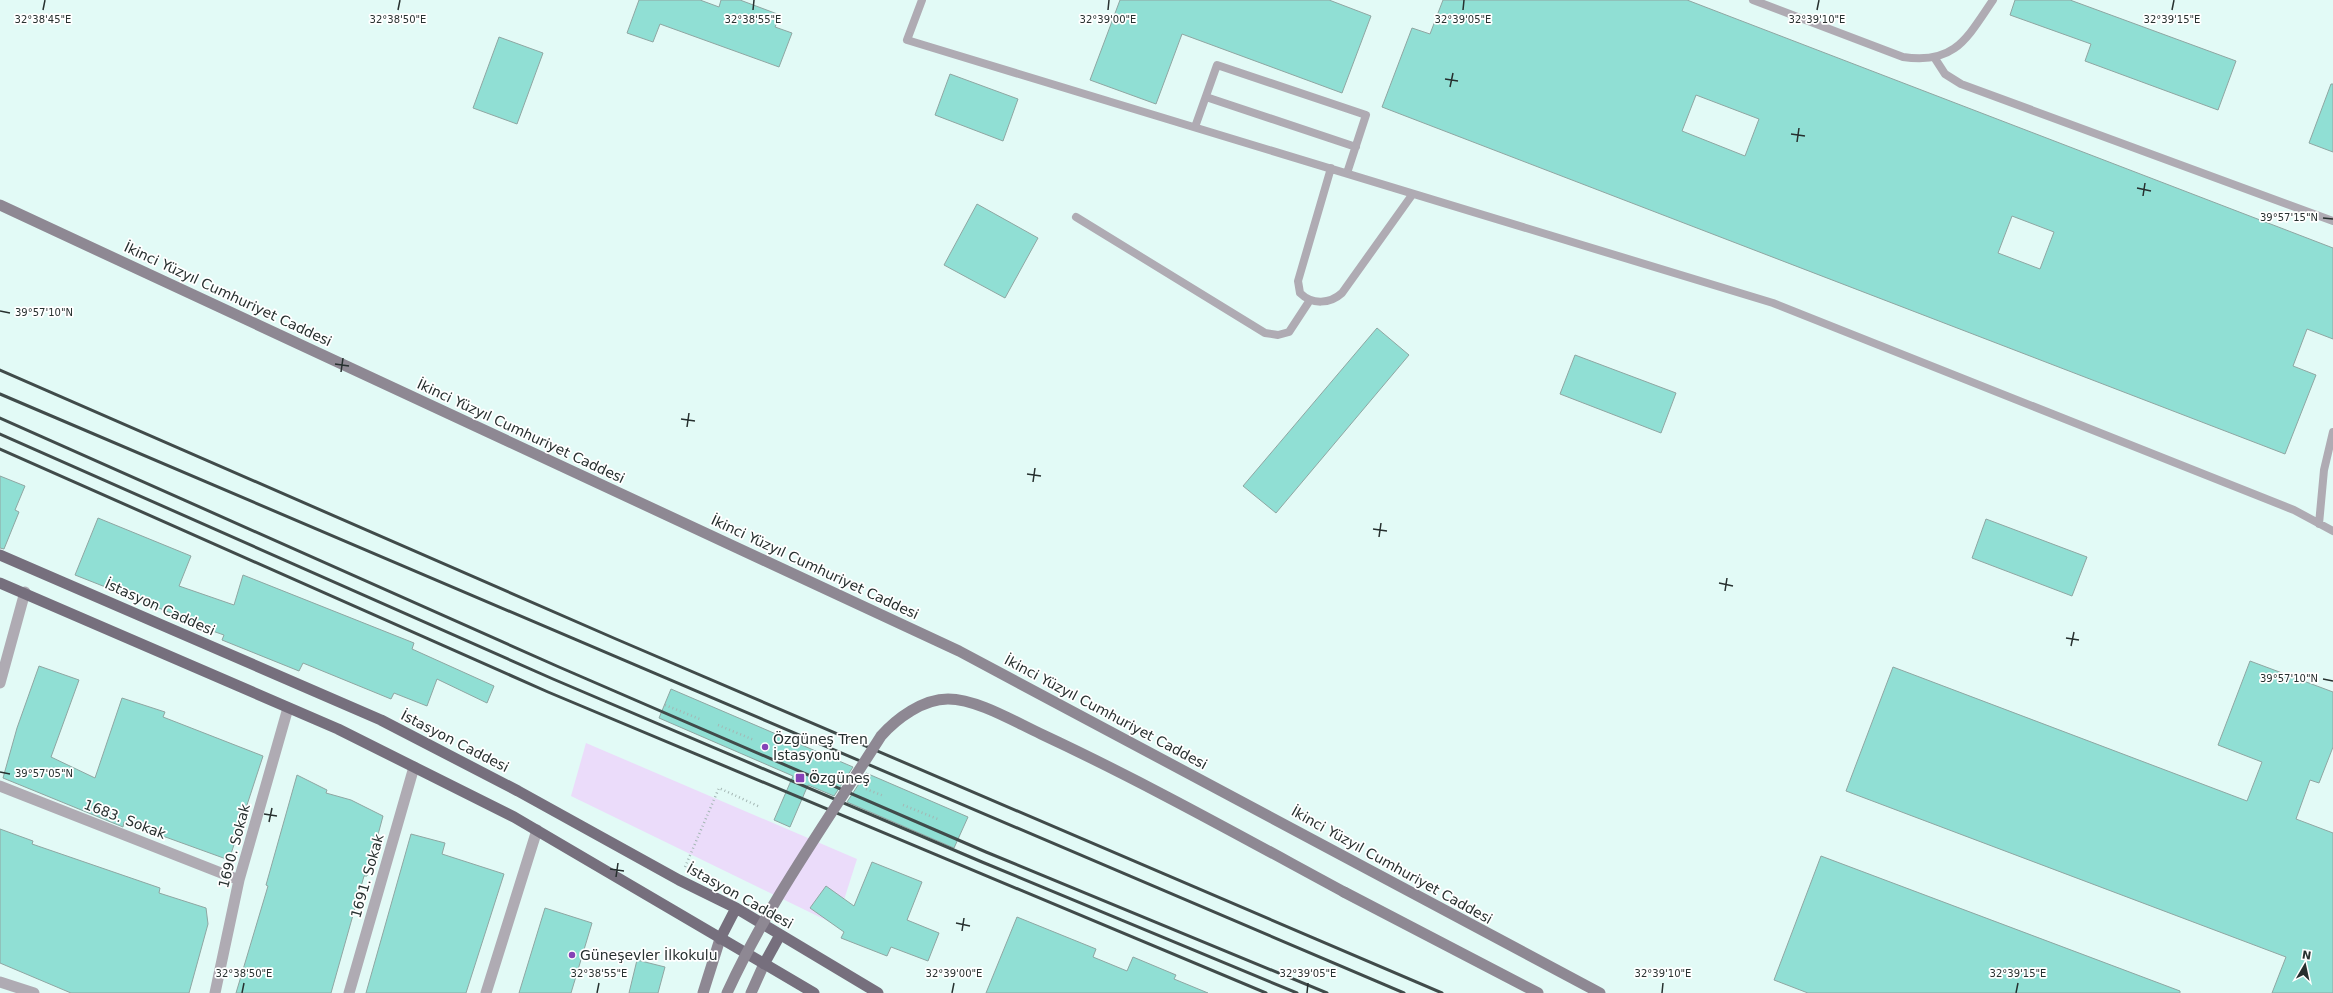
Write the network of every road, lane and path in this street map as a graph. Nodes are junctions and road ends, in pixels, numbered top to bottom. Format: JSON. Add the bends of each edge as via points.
{"nodes":[{"id":1,"x":922,"y":0,"type":"edge"},
{"id":2,"x":1752,"y":0,"type":"edge"},
{"id":3,"x":1993,"y":0,"type":"edge"},
{"id":4,"x":1934,"y":57,"type":"junction"},
{"id":5,"x":1206,"y":97,"type":"junction"},
{"id":6,"x":1195,"y":127,"type":"junction"},
{"id":7,"x":1356,"y":147,"type":"junction"},
{"id":8,"x":1331,"y":168,"type":"junction"},
{"id":9,"x":1346,"y":173,"type":"junction"},
{"id":10,"x":1412,"y":195,"type":"junction"},
{"id":11,"x":0,"y":205,"type":"edge"},
{"id":12,"x":1076,"y":217,"type":"dead end"},
{"id":13,"x":2333,"y":221,"type":"edge"},
{"id":14,"x":1310,"y":300,"type":"junction"},
{"id":15,"x":2333,"y":432,"type":"edge"},
{"id":16,"x":2319,"y":524,"type":"junction"},
{"id":17,"x":2333,"y":532,"type":"edge"},
{"id":18,"x":0,"y":555,"type":"edge"},
{"id":19,"x":0,"y":583,"type":"edge"},
{"id":20,"x":25,"y":592,"type":"junction"},
{"id":21,"x":0,"y":683,"type":"edge"},
{"id":22,"x":665,"y":705,"type":"dead end"},
{"id":23,"x":288,"y":708,"type":"junction"},
{"id":24,"x":702,"y":720,"type":"dead end"},
{"id":25,"x":718,"y":725,"type":"dead end"},
{"id":26,"x":754,"y":740,"type":"dead end"},
{"id":27,"x":414,"y":767,"type":"junction"},
{"id":28,"x":0,"y":786,"type":"edge"},
{"id":29,"x":903,"y":805,"type":"dead end"},
{"id":30,"x":760,"y":807,"type":"dead end"},
{"id":31,"x":940,"y":820,"type":"dead end"},
{"id":32,"x":537,"y":830,"type":"junction"},
{"id":33,"x":239,"y":880,"type":"junction"},
{"id":34,"x":679,"y":880,"type":"junction"},
{"id":35,"x":736,"y":908,"type":"junction"},
{"id":36,"x":780,"y":935,"type":"junction"},
{"id":37,"x":720,"y":939,"type":"junction"},
{"id":38,"x":764,"y":964,"type":"junction"},
{"id":39,"x":0,"y":982,"type":"edge"},
{"id":40,"x":34,"y":993,"type":"edge"},
{"id":41,"x":215,"y":993,"type":"edge"},
{"id":42,"x":350,"y":993,"type":"edge"},
{"id":43,"x":486,"y":993,"type":"edge"},
{"id":44,"x":703,"y":993,"type":"edge"},
{"id":45,"x":727,"y":993,"type":"edge"},
{"id":46,"x":751,"y":993,"type":"edge"},
{"id":47,"x":814,"y":993,"type":"edge"},
{"id":48,"x":878,"y":993,"type":"edge"},
{"id":49,"x":1538,"y":993,"type":"edge"},
{"id":50,"x":1600,"y":993,"type":"edge"}],
"edges":[{"from":1,"to":6,"type":"lane","via":[[907,40]]},
{"from":2,"to":4,"type":"lane","via":[[1902,57]]},
{"from":3,"to":4,"type":"lane","via":[[1965,41],[1956,48]]},
{"from":4,"to":13,"type":"lane","via":[[1945,74],[1961,84]]},
{"from":5,"to":6,"type":"lane"},
{"from":5,"to":7,"type":"lane"},
{"from":5,"to":7,"type":"lane","via":[[1216,65],[1254,77],[1366,115]]},
{"from":6,"to":8,"type":"lane"},
{"from":7,"to":9,"type":"lane"},
{"from":8,"to":9,"type":"lane"},
{"from":8,"to":14,"type":"lane","via":[[1298,281],[1300,294]]},
{"from":9,"to":10,"type":"lane"},
{"from":10,"to":14,"type":"lane","via":[[1342,293],[1323,302]]},
{"from":10,"to":16,"type":"lane","via":[[1772,303],[2294,510]]},
{"from":11,"to":50,"type":"main road","name":"İkinci Yüzyıl Cumhuriyet Caddesi","via":[[959,651]]},
{"from":12,"to":14,"type":"lane","via":[[1265,333],[1278,335],[1289,332]]},
{"from":15,"to":16,"type":"lane","via":[[2324,470]]},
{"from":16,"to":17,"type":"lane"},
{"from":18,"to":34,"type":"main road","name":"İstasyon Caddesi","via":[[381,720],[518,791]]},
{"from":19,"to":20,"type":"main road"},
{"from":20,"to":21,"type":"street"},
{"from":20,"to":23,"type":"main road"},
{"from":22,"to":24,"type":"path"},
{"from":23,"to":27,"type":"main road","via":[[338,729]]},
{"from":23,"to":33,"type":"street","name":"1690. Sokak"},
{"from":25,"to":26,"type":"path"},
{"from":27,"to":32,"type":"main road"},
{"from":27,"to":42,"type":"street","name":"1691. Sokak"},
{"from":28,"to":33,"type":"street","name":"1683. Sokak"},
{"from":29,"to":31,"type":"path"},
{"from":30,"to":34,"type":"path","via":[[719,788]]},
{"from":32,"to":37,"type":"main road"},
{"from":32,"to":43,"type":"street"},
{"from":33,"to":41,"type":"street","name":"1690. Sokak"},
{"from":34,"to":35,"type":"main road","name":"İstasyon Caddesi"},
{"from":35,"to":36,"type":"main road","name":"İstasyon Caddesi"},
{"from":35,"to":37,"type":"main road"},
{"from":36,"to":38,"type":"main road"},
{"from":36,"to":48,"type":"main road","name":"İstasyon Caddesi"},
{"from":37,"to":38,"type":"main road"},
{"from":37,"to":44,"type":"main road"},
{"from":38,"to":46,"type":"main road"},
{"from":38,"to":47,"type":"main road"},
{"from":39,"to":40,"type":"street"},
{"from":45,"to":49,"type":"main road","bridge":true,"via":[[753,942],[881,736],[890,726],[925,703],[949,699],[972,704],[1076,750]]}]}
